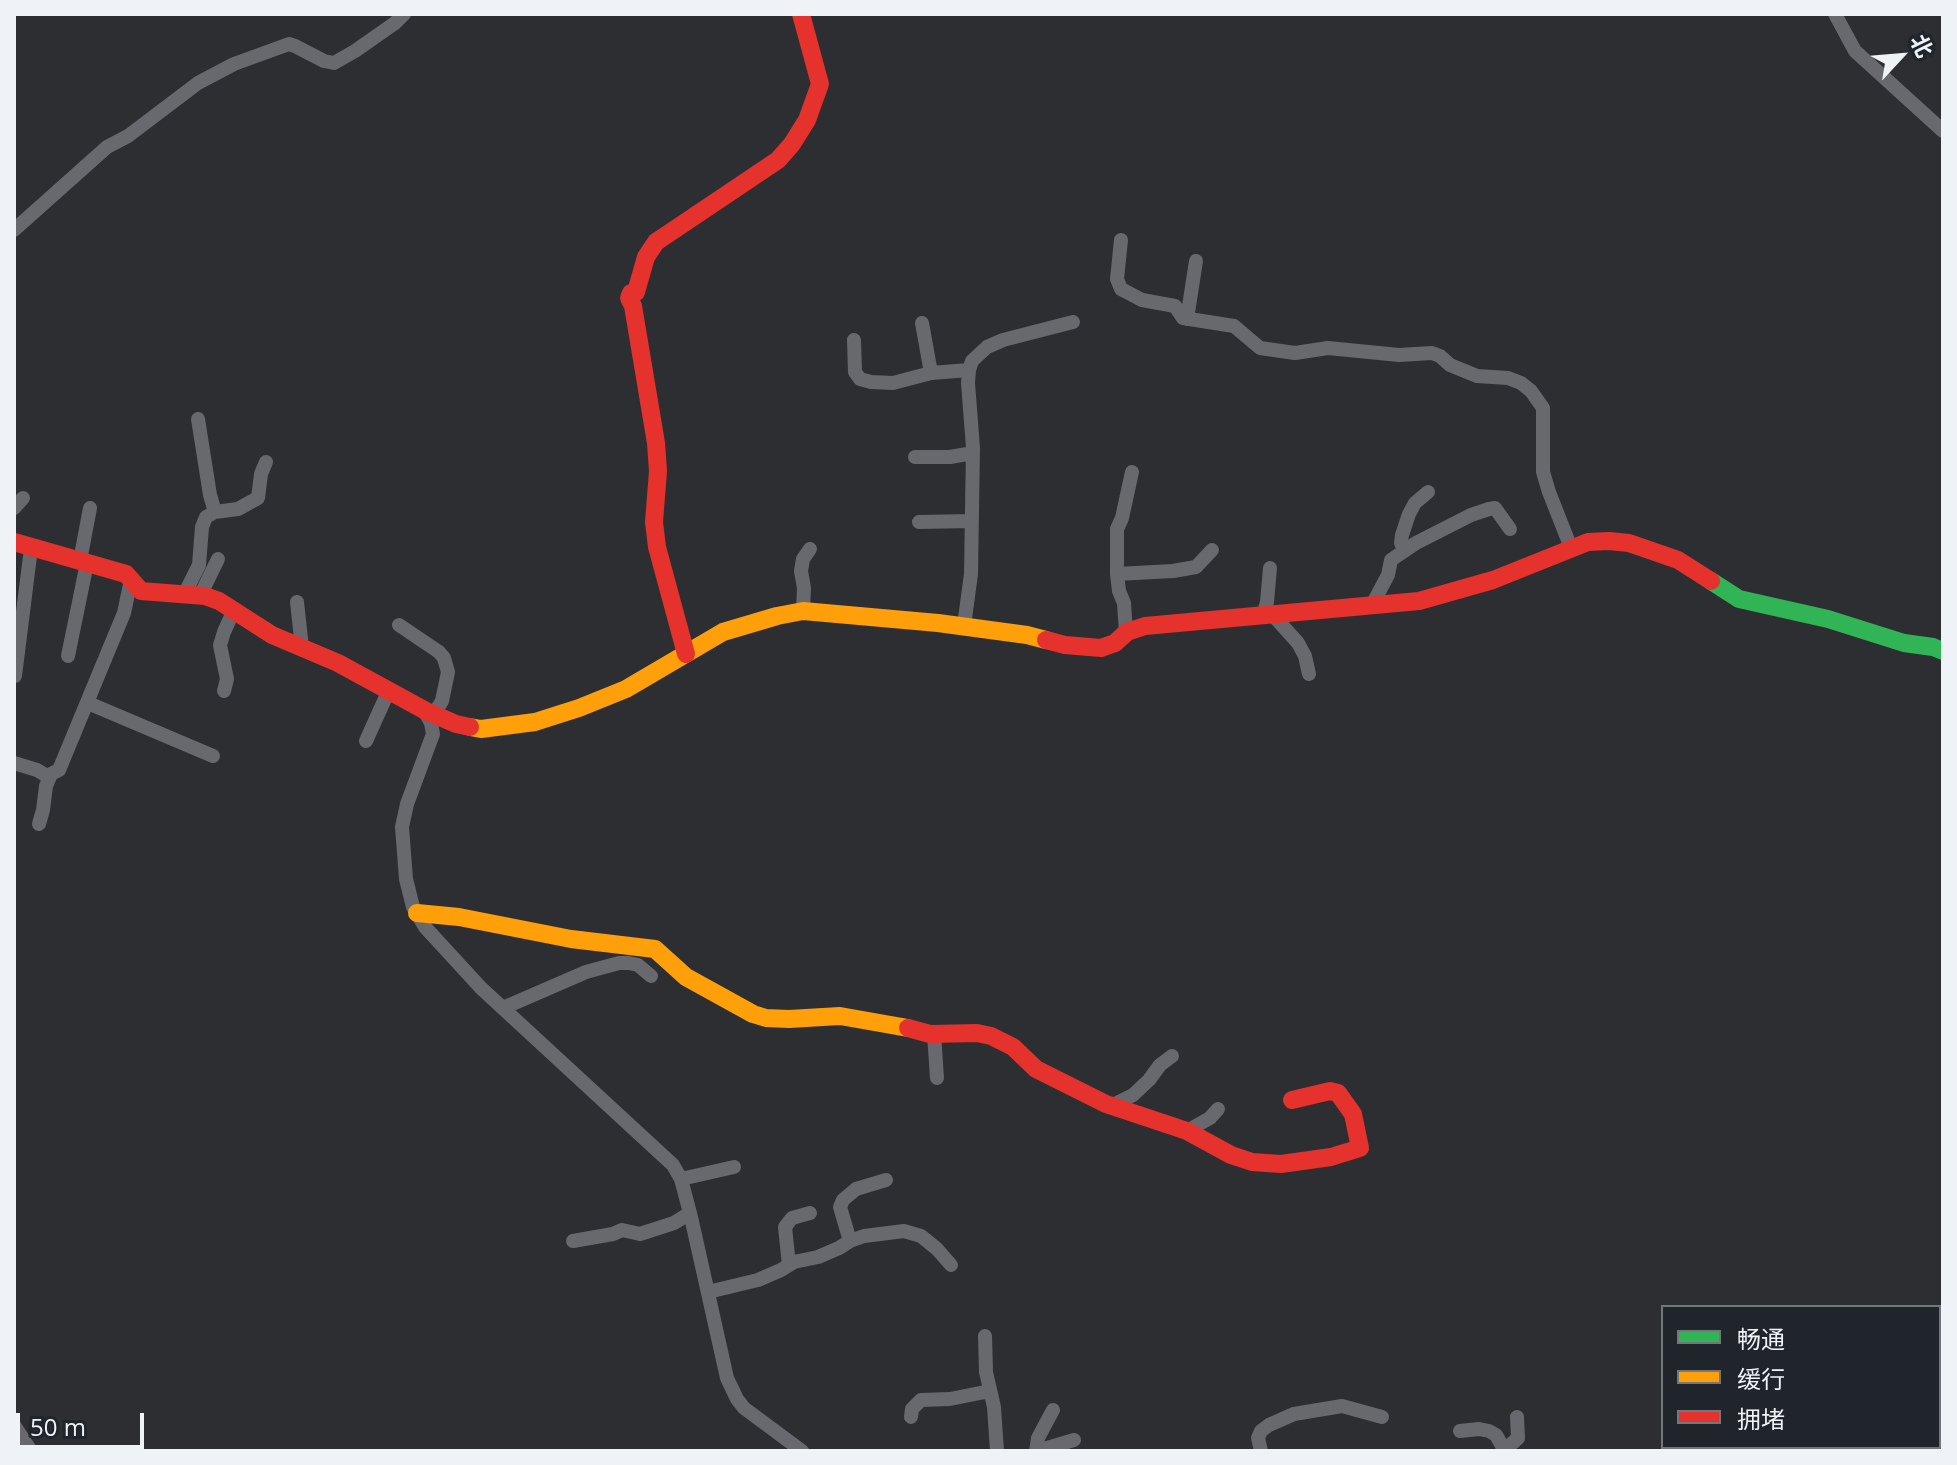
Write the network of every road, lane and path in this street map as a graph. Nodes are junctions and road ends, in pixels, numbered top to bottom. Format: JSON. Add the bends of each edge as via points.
{"nodes":[{"id":1,"x":404,"y":14,"type":"edge"},
{"id":2,"x":801,"y":14,"type":"edge"},
{"id":3,"x":1835,"y":14,"type":"edge"},
{"id":4,"x":1943,"y":131,"type":"edge"},
{"id":5,"x":14,"y":230,"type":"edge"},
{"id":6,"x":1121,"y":240,"type":"dead end"},
{"id":7,"x":1196,"y":261,"type":"dead end"},
{"id":8,"x":1187,"y":319,"type":"junction"},
{"id":9,"x":1073,"y":322,"type":"dead end"},
{"id":10,"x":922,"y":323,"type":"dead end"},
{"id":11,"x":854,"y":340,"type":"dead end"},
{"id":12,"x":969,"y":370,"type":"junction"},
{"id":13,"x":931,"y":373,"type":"junction"},
{"id":14,"x":198,"y":419,"type":"dead end"},
{"id":15,"x":973,"y":453,"type":"junction"},
{"id":16,"x":915,"y":457,"type":"dead end"},
{"id":17,"x":266,"y":462,"type":"dead end"},
{"id":18,"x":1132,"y":472,"type":"dead end"},
{"id":19,"x":1428,"y":492,"type":"dead end"},
{"id":20,"x":90,"y":508,"type":"dead end"},
{"id":21,"x":215,"y":512,"type":"junction"},
{"id":22,"x":971,"y":521,"type":"junction"},
{"id":23,"x":919,"y":522,"type":"dead end"},
{"id":24,"x":1510,"y":529,"type":"dead end"},
{"id":25,"x":22,"y":545,"type":"edge"},
{"id":26,"x":1571,"y":548,"type":"junction"},
{"id":27,"x":810,"y":549,"type":"dead end"},
{"id":28,"x":1212,"y":550,"type":"dead end"},
{"id":29,"x":1405,"y":550,"type":"junction"},
{"id":30,"x":218,"y":559,"type":"dead end"},
{"id":31,"x":84,"y":562,"type":"junction"},
{"id":32,"x":1270,"y":568,"type":"dead end"},
{"id":33,"x":1117,"y":574,"type":"junction"},
{"id":34,"x":131,"y":580,"type":"junction"},
{"id":35,"x":192,"y":595,"type":"junction"},
{"id":36,"x":297,"y":602,"type":"dead end"},
{"id":37,"x":1372,"y":605,"type":"junction"},
{"id":38,"x":234,"y":610,"type":"junction"},
{"id":39,"x":803,"y":611,"type":"junction"},
{"id":40,"x":1268,"y":614,"type":"junction"},
{"id":41,"x":399,"y":625,"type":"dead end"},
{"id":42,"x":964,"y":626,"type":"junction"},
{"id":43,"x":1126,"y":633,"type":"junction"},
{"id":44,"x":1942,"y":646,"type":"edge"},
{"id":45,"x":302,"y":648,"type":"junction"},
{"id":46,"x":686,"y":654,"type":"junction"},
{"id":47,"x":68,"y":656,"type":"dead end"},
{"id":48,"x":1309,"y":674,"type":"dead end"},
{"id":49,"x":15,"y":676,"type":"edge"},
{"id":50,"x":389,"y":690,"type":"junction"},
{"id":51,"x":224,"y":691,"type":"dead end"},
{"id":52,"x":88,"y":703,"type":"junction"},
{"id":53,"x":429,"y":712,"type":"junction"},
{"id":54,"x":366,"y":741,"type":"dead end"},
{"id":55,"x":213,"y":756,"type":"dead end"},
{"id":56,"x":14,"y":763,"type":"edge"},
{"id":57,"x":51,"y":774,"type":"junction"},
{"id":58,"x":39,"y":824,"type":"dead end"},
{"id":59,"x":417,"y":913,"type":"junction"},
{"id":60,"x":651,"y":976,"type":"dead end"},
{"id":61,"x":503,"y":1008,"type":"junction"},
{"id":62,"x":934,"y":1034,"type":"junction"},
{"id":63,"x":1172,"y":1056,"type":"dead end"},
{"id":64,"x":937,"y":1078,"type":"dead end"},
{"id":65,"x":1292,"y":1100,"type":"dead end"},
{"id":66,"x":1111,"y":1106,"type":"junction"},
{"id":67,"x":1218,"y":1109,"type":"dead end"},
{"id":68,"x":1187,"y":1131,"type":"junction"},
{"id":69,"x":734,"y":1167,"type":"dead end"},
{"id":70,"x":681,"y":1179,"type":"junction"},
{"id":71,"x":886,"y":1180,"type":"dead end"},
{"id":72,"x":690,"y":1213,"type":"junction"},
{"id":73,"x":810,"y":1213,"type":"dead end"},
{"id":74,"x":573,"y":1241,"type":"dead end"},
{"id":75,"x":850,"y":1241,"type":"junction"},
{"id":76,"x":789,"y":1265,"type":"junction"},
{"id":77,"x":951,"y":1265,"type":"dead end"},
{"id":78,"x":708,"y":1292,"type":"junction"},
{"id":79,"x":985,"y":1336,"type":"dead end"},
{"id":80,"x":990,"y":1391,"type":"junction"},
{"id":81,"x":1053,"y":1410,"type":"dead end"},
{"id":82,"x":911,"y":1417,"type":"dead end"},
{"id":83,"x":1382,"y":1417,"type":"dead end"},
{"id":84,"x":1517,"y":1417,"type":"dead end"},
{"id":85,"x":14,"y":1425,"type":"edge"},
{"id":86,"x":1460,"y":1431,"type":"dead end"},
{"id":87,"x":1074,"y":1440,"type":"dead end"},
{"id":88,"x":31,"y":1451,"type":"edge"},
{"id":89,"x":802,"y":1451,"type":"edge"},
{"id":90,"x":997,"y":1451,"type":"edge"},
{"id":91,"x":1036,"y":1451,"type":"edge"},
{"id":92,"x":1261,"y":1451,"type":"edge"},
{"id":93,"x":1505,"y":1451,"type":"edge"}],
"edges":[{"from":1,"to":5,"type":"street","via":[[334,63],[289,44],[198,83],[99,153]]},
{"from":2,"to":46,"type":"street","via":[[820,84],[807,120],[778,160],[656,242],[629,298],[655,429],[657,547]]},
{"from":3,"to":4,"type":"street","via":[[1855,51]]},
{"from":6,"to":8,"type":"street","via":[[1121,289],[1142,300],[1175,306]]},
{"from":7,"to":8,"type":"street"},
{"from":8,"to":26,"type":"street","via":[[1234,326],[1260,348],[1432,353],[1477,376],[1521,383],[1543,408],[1543,472]]},
{"from":9,"to":12,"type":"street","via":[[987,347]]},
{"from":10,"to":13,"type":"street"},
{"from":11,"to":13,"type":"street","via":[[860,379],[893,383]]},
{"from":12,"to":13,"type":"street"},
{"from":12,"to":15,"type":"street"},
{"from":14,"to":21,"type":"street"},
{"from":15,"to":16,"type":"street"},
{"from":15,"to":22,"type":"street"},
{"from":17,"to":21,"type":"street","via":[[258,498],[238,509]]},
{"from":18,"to":33,"type":"street","via":[[1117,529]]},
{"from":19,"to":29,"type":"street","via":[[1409,514],[1401,543]]},
{"from":20,"to":31,"type":"street"},
{"from":21,"to":35,"type":"street","via":[[202,527]]},
{"from":22,"to":23,"type":"street"},
{"from":22,"to":42,"type":"street"},
{"from":24,"to":29,"type":"street","via":[[1495,508],[1489,509]]},
{"from":25,"to":31,"type":"street"},
{"from":25,"to":49,"type":"street"},
{"from":26,"to":37,"type":"street","via":[[1445,594]]},
{"from":26,"to":44,"type":"street","via":[[1598,541],[1629,543],[1678,560],[1739,599],[1904,643]]},
{"from":27,"to":39,"type":"street","via":[[801,571]]},
{"from":28,"to":33,"type":"street","via":[[1196,567]]},
{"from":29,"to":37,"type":"street","via":[[1391,560]]},
{"from":30,"to":35,"type":"street"},
{"from":31,"to":34,"type":"street"},
{"from":31,"to":47,"type":"street"},
{"from":32,"to":40,"type":"street"},
{"from":33,"to":43,"type":"street"},
{"from":34,"to":35,"type":"street","via":[[141,591]]},
{"from":34,"to":52,"type":"street","via":[[124,613]]},
{"from":35,"to":38,"type":"street"},
{"from":36,"to":45,"type":"street"},
{"from":37,"to":40,"type":"street"},
{"from":38,"to":45,"type":"street"},
{"from":38,"to":51,"type":"street","via":[[220,645],[227,679]]},
{"from":39,"to":42,"type":"street"},
{"from":39,"to":46,"type":"street","via":[[723,632]]},
{"from":40,"to":43,"type":"street","via":[[1145,626]]},
{"from":40,"to":48,"type":"street","via":[[1298,643]]},
{"from":41,"to":53,"type":"street","via":[[444,658],[448,672],[442,701]]},
{"from":42,"to":43,"type":"street","via":[[1101,648]]},
{"from":45,"to":50,"type":"street"},
{"from":46,"to":53,"type":"street","via":[[626,689],[535,722],[481,729]]},
{"from":50,"to":53,"type":"street"},
{"from":50,"to":54,"type":"street"},
{"from":52,"to":55,"type":"street"},
{"from":52,"to":57,"type":"street","via":[[59,770]]},
{"from":53,"to":59,"type":"street","via":[[433,734],[402,827],[406,879]]},
{"from":56,"to":57,"type":"street"},
{"from":57,"to":58,"type":"street"},
{"from":59,"to":61,"type":"street"},
{"from":59,"to":62,"type":"street","via":[[655,949],[686,977],[766,1018],[840,1016]]},
{"from":60,"to":61,"type":"street","via":[[638,965],[619,963]]},
{"from":61,"to":70,"type":"street","via":[[655,1146]]},
{"from":62,"to":64,"type":"street"},
{"from":62,"to":66,"type":"street","via":[[977,1033],[1003,1040],[1036,1069]]},
{"from":63,"to":66,"type":"street","via":[[1133,1095]]},
{"from":65,"to":68,"type":"street","via":[[1338,1093],[1353,1114],[1360,1148],[1281,1164],[1252,1162]]},
{"from":66,"to":68,"type":"street"},
{"from":67,"to":68,"type":"street"},
{"from":69,"to":70,"type":"street"},
{"from":70,"to":72,"type":"street"},
{"from":71,"to":75,"type":"street","via":[[856,1189],[843,1200],[840,1207]]},
{"from":72,"to":74,"type":"street","via":[[640,1234],[622,1230]]},
{"from":72,"to":78,"type":"street"},
{"from":73,"to":76,"type":"street","via":[[792,1218],[785,1227]]},
{"from":75,"to":76,"type":"street"},
{"from":75,"to":77,"type":"street","via":[[904,1231],[921,1236]]},
{"from":76,"to":78,"type":"street","via":[[758,1280]]},
{"from":78,"to":89,"type":"street","via":[[724,1369],[737,1399]]},
{"from":79,"to":80,"type":"street"},
{"from":80,"to":82,"type":"street","via":[[921,1400]]},
{"from":80,"to":90,"type":"street"},
{"from":81,"to":91,"type":"street"},
{"from":83,"to":92,"type":"street","via":[[1342,1406],[1294,1414],[1261,1431]]},
{"from":84,"to":93,"type":"street","via":[[1518,1438]]},
{"from":85,"to":88,"type":"street"},
{"from":86,"to":93,"type":"street","via":[[1489,1431]]},
{"from":87,"to":91,"type":"street"}]}
